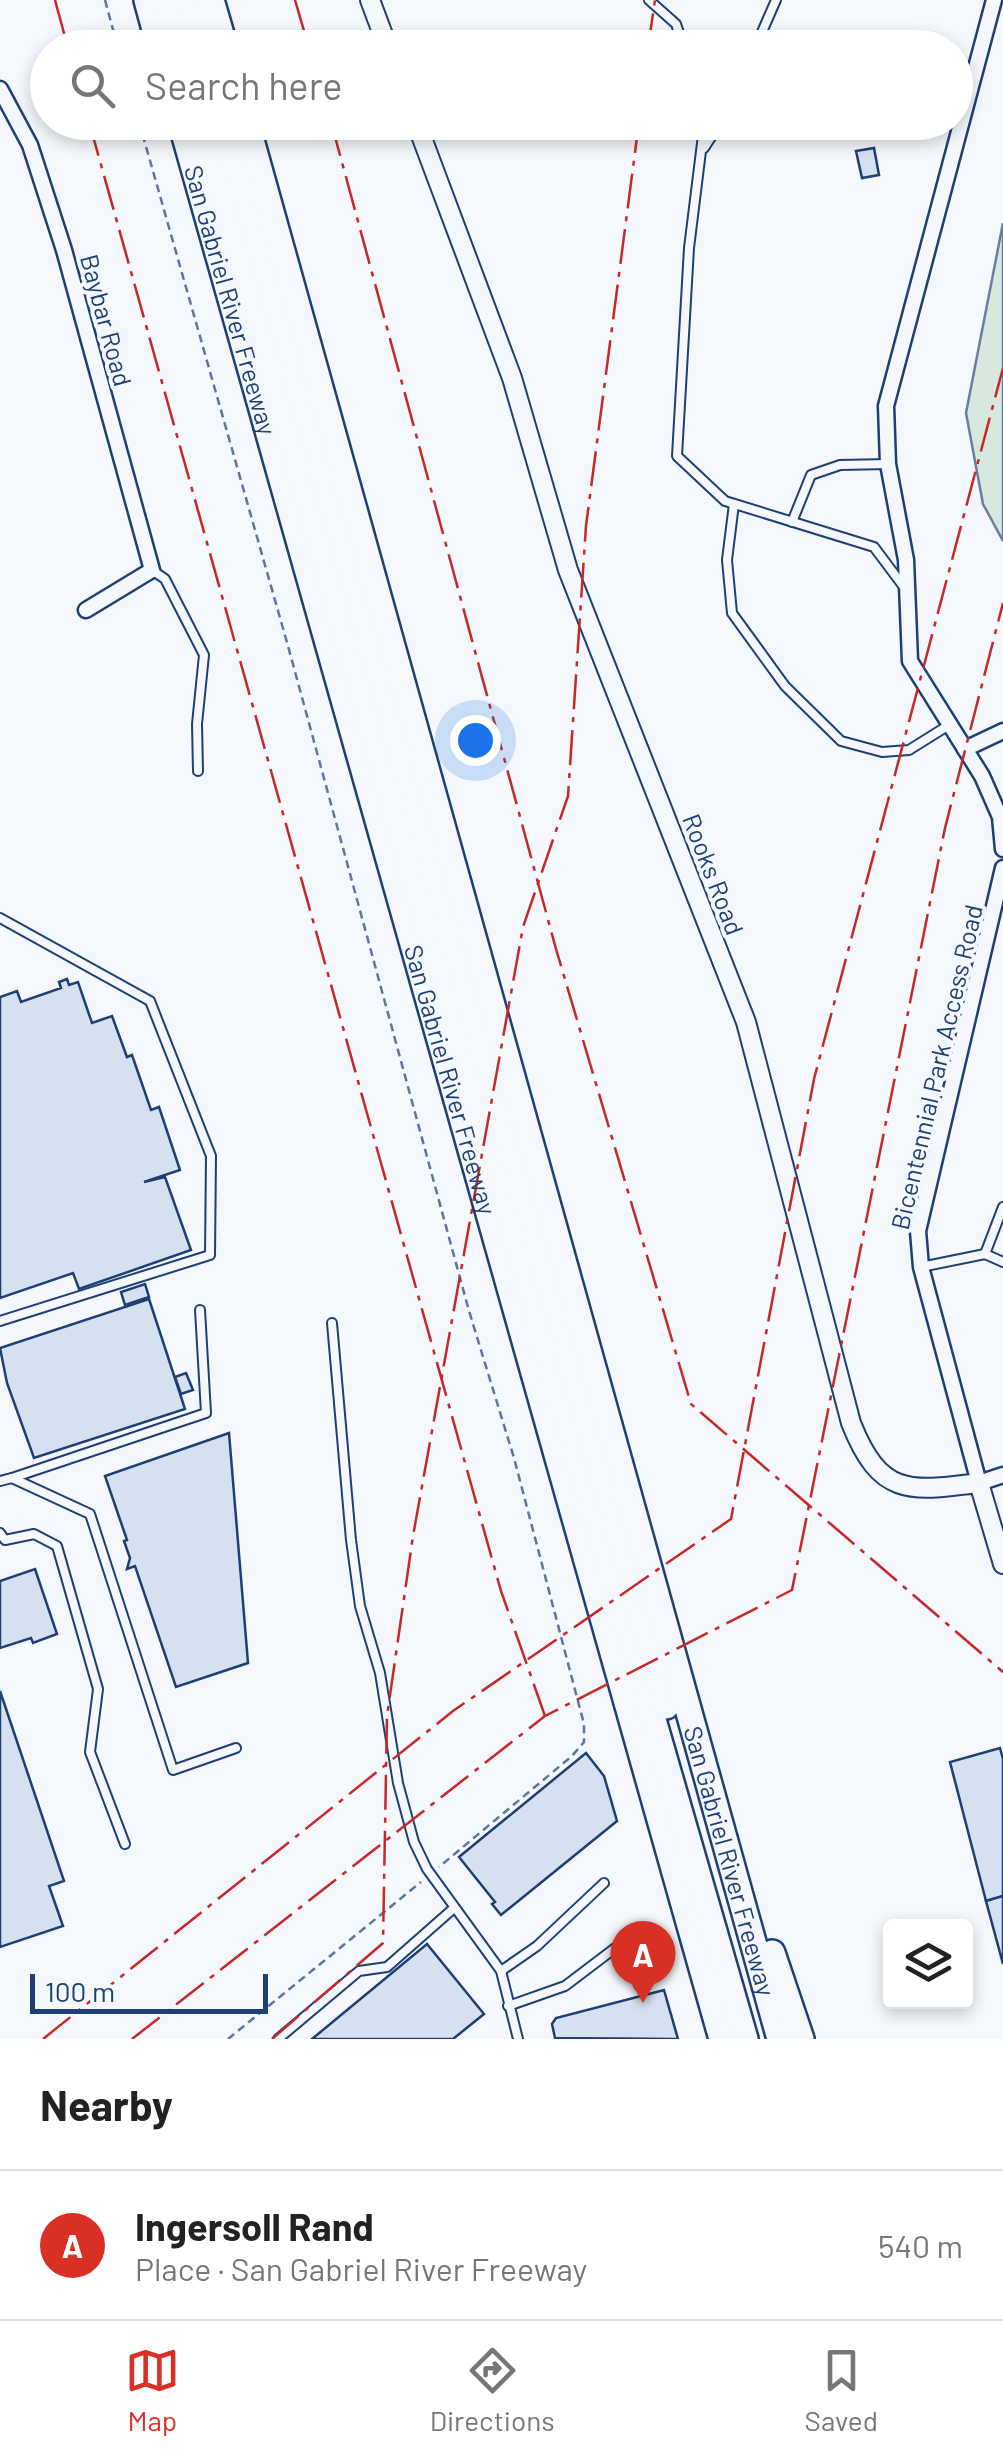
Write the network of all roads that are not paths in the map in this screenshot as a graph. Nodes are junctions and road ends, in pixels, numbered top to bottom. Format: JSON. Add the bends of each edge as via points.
{"nodes":[{"id":1,"x":147,"y":0,"type":"edge"},
{"id":2,"x":167,"y":0,"type":"edge"},
{"id":3,"x":191,"y":0,"type":"edge"},
{"id":4,"x":211,"y":0,"type":"edge"},
{"id":5,"x":370,"y":0,"type":"edge"},
{"id":6,"x":649,"y":0,"type":"edge"},
{"id":7,"x":776,"y":0,"type":"edge"},
{"id":8,"x":994,"y":0,"type":"edge"},
{"id":9,"x":155,"y":30,"type":"edge"},
{"id":10,"x":175,"y":30,"type":"edge"},
{"id":11,"x":199,"y":30,"type":"edge"},
{"id":12,"x":219,"y":30,"type":"edge"},
{"id":13,"x":381,"y":30,"type":"edge"},
{"id":14,"x":678,"y":30,"type":"edge"},
{"id":15,"x":763,"y":30,"type":"edge"},
{"id":16,"x":973,"y":79,"type":"edge"},
{"id":17,"x":0,"y":89,"type":"edge"},
{"id":18,"x":186,"y":140,"type":"edge"},
{"id":19,"x":207,"y":140,"type":"edge"},
{"id":20,"x":230,"y":140,"type":"edge"},
{"id":21,"x":251,"y":140,"type":"edge"},
{"id":22,"x":423,"y":140,"type":"edge"},
{"id":23,"x":702,"y":140,"type":"edge"},
{"id":24,"x":710,"y":140,"type":"edge"},
{"id":25,"x":957,"y":140,"type":"edge"},
{"id":26,"x":702,"y":152,"type":"junction"},
{"id":27,"x":888,"y":464,"type":"junction"},
{"id":28,"x":734,"y":504,"type":"junction"},
{"id":29,"x":792,"y":522,"type":"junction"},
{"id":30,"x":152,"y":570,"type":"junction"},
{"id":31,"x":907,"y":590,"type":"junction"},
{"id":32,"x":86,"y":610,"type":"dead end"},
{"id":33,"x":949,"y":725,"type":"junction"},
{"id":34,"x":1003,"y":731,"type":"edge"},
{"id":35,"x":964,"y":749,"type":"junction"},
{"id":36,"x":198,"y":770,"type":"dead end"},
{"id":37,"x":1003,"y":849,"type":"edge"},
{"id":38,"x":1003,"y":868,"type":"edge"},
{"id":39,"x":0,"y":918,"type":"edge"},
{"id":40,"x":1002,"y":1211,"type":"edge"},
{"id":41,"x":985,"y":1254,"type":"junction"},
{"id":42,"x":1003,"y":1262,"type":"edge"},
{"id":43,"x":922,"y":1267,"type":"junction"},
{"id":44,"x":200,"y":1310,"type":"dead end"},
{"id":45,"x":0,"y":1321,"type":"edge"},
{"id":46,"x":332,"y":1323,"type":"dead end"},
{"id":47,"x":1003,"y":1475,"type":"edge"},
{"id":48,"x":12,"y":1478,"type":"junction"},
{"id":49,"x":0,"y":1481,"type":"edge"},
{"id":50,"x":979,"y":1483,"type":"junction"},
{"id":51,"x":2,"y":1538,"type":"edge"},
{"id":52,"x":1003,"y":1564,"type":"edge"},
{"id":53,"x":236,"y":1748,"type":"dead end"},
{"id":54,"x":706,"y":1764,"type":"junction"},
{"id":55,"x":125,"y":1844,"type":"dead end"},
{"id":56,"x":604,"y":1883,"type":"dead end"},
{"id":57,"x":454,"y":1908,"type":"junction"},
{"id":58,"x":501,"y":1971,"type":"junction"},
{"id":59,"x":640,"y":1985,"type":"dead end"},
{"id":60,"x":508,"y":2006,"type":"junction"},
{"id":61,"x":278,"y":2039,"type":"edge"},
{"id":62,"x":518,"y":2039,"type":"edge"},
{"id":63,"x":722,"y":2039,"type":"edge"},
{"id":64,"x":745,"y":2039,"type":"edge"},
{"id":65,"x":757,"y":2039,"type":"edge"},
{"id":66,"x":780,"y":2039,"type":"edge"},
{"id":67,"x":801,"y":2039,"type":"edge"}],
"edges":[{"from":1,"to":9,"type":"highway"},
{"from":2,"to":10,"type":"highway"},
{"from":3,"to":11,"type":"highway"},
{"from":4,"to":12,"type":"highway"},
{"from":5,"to":13,"type":"street"},
{"from":6,"to":14,"type":"lane"},
{"from":7,"to":15,"type":"lane"},
{"from":8,"to":16,"type":"street"},
{"from":17,"to":30,"type":"street","name":"Baybar Road","via":[[30,146],[53,215]]},
{"from":18,"to":63,"type":"highway","name":"San Gabriel River Freeway"},
{"from":19,"to":64,"type":"highway"},
{"from":20,"to":65,"type":"highway"},
{"from":21,"to":54,"type":"highway","name":"San Gabriel River Freeway"},
{"from":22,"to":50,"type":"street","name":"Rooks Road","via":[[512,378],[568,570],[746,1022],[864,1456],[903,1486]]},
{"from":23,"to":26,"type":"lane"},
{"from":24,"to":26,"type":"lane"},
{"from":25,"to":27,"type":"street","via":[[886,406]]},
{"from":26,"to":28,"type":"lane","via":[[689,248],[677,456]]},
{"from":27,"to":29,"type":"lane","via":[[811,475]]},
{"from":27,"to":31,"type":"street"},
{"from":28,"to":29,"type":"lane"},
{"from":28,"to":33,"type":"lane","via":[[727,560],[732,613],[786,686],[841,741],[882,752],[909,750]]},
{"from":29,"to":31,"type":"lane","via":[[874,547]]},
{"from":30,"to":32,"type":"street"},
{"from":30,"to":36,"type":"lane","via":[[166,579],[204,656]]},
{"from":31,"to":33,"type":"street","via":[[910,661]]},
{"from":33,"to":35,"type":"street"},
{"from":34,"to":35,"type":"street"},
{"from":35,"to":37,"type":"street","via":[[1000,817]]},
{"from":38,"to":43,"type":"street","name":"Bicentennial Park Access Road","via":[[918,1231]]},
{"from":39,"to":45,"type":"lane","via":[[150,1001],[211,1156],[210,1255]]},
{"from":40,"to":41,"type":"lane"},
{"from":41,"to":42,"type":"lane"},
{"from":41,"to":43,"type":"lane"},
{"from":43,"to":50,"type":"street","name":"Bicentennial Park Access Road"},
{"from":44,"to":48,"type":"lane","via":[[206,1413]]},
{"from":46,"to":57,"type":"lane","via":[[360,1606],[414,1842]]},
{"from":47,"to":50,"type":"street"},
{"from":48,"to":49,"type":"lane"},
{"from":48,"to":53,"type":"lane","via":[[90,1514],[174,1770]]},
{"from":50,"to":52,"type":"street"},
{"from":51,"to":55,"type":"lane","via":[[34,1534],[57,1546],[98,1689],[90,1752]]},
{"from":54,"to":66,"type":"highway","name":"San Gabriel River Freeway"},
{"from":54,"to":67,"type":"highway"},
{"from":56,"to":58,"type":"lane"},
{"from":57,"to":58,"type":"lane"},
{"from":57,"to":61,"type":"lane","via":[[387,1968],[359,1970]]},
{"from":58,"to":60,"type":"lane"},
{"from":59,"to":60,"type":"lane","via":[[627,1938],[565,1986]]},
{"from":60,"to":62,"type":"lane"}]}
